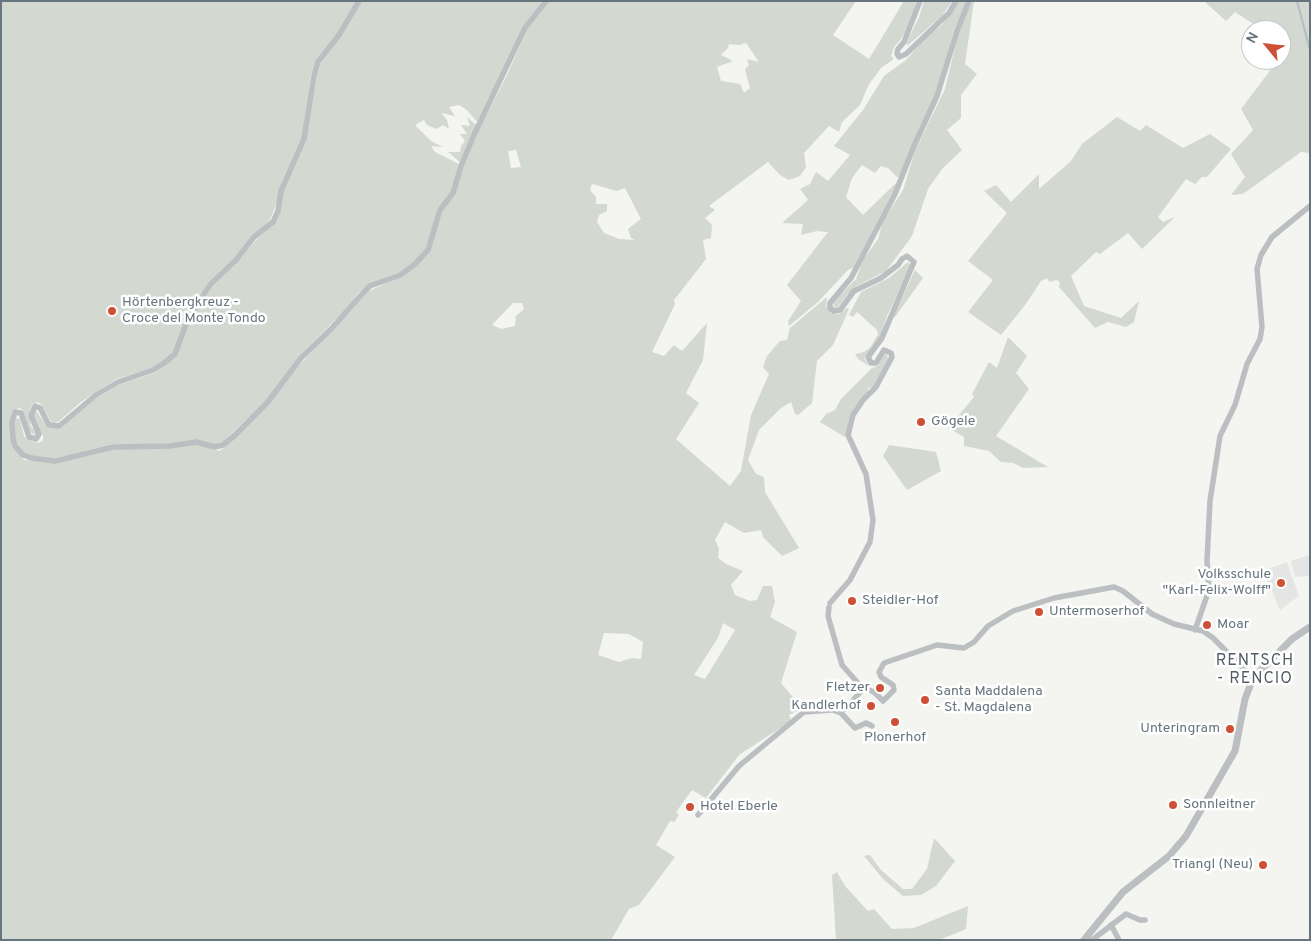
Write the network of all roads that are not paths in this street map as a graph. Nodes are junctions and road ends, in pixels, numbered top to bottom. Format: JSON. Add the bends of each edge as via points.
{"nodes":[{"id":1,"x":358,"y":1,"type":"edge"},
{"id":2,"x":546,"y":1,"type":"edge"},
{"id":3,"x":920,"y":1,"type":"edge"},
{"id":4,"x":956,"y":1,"type":"edge"},
{"id":5,"x":969,"y":1,"type":"edge"},
{"id":6,"x":1310,"y":206,"type":"edge"},
{"id":7,"x":1310,"y":627,"type":"edge"},
{"id":8,"x":1195,"y":630,"type":"junction"},
{"id":9,"x":1253,"y":678,"type":"junction"},
{"id":10,"x":867,"y":688,"type":"junction"},
{"id":11,"x":833,"y":710,"type":"junction"},
{"id":12,"x":872,"y":726,"type":"dead end"},
{"id":13,"x":698,"y":815,"type":"dead end"},
{"id":14,"x":1145,"y":920,"type":"dead end"},
{"id":15,"x":1110,"y":925,"type":"junction"},
{"id":16,"x":1084,"y":940,"type":"edge"},
{"id":17,"x":1092,"y":940,"type":"edge"},
{"id":18,"x":1119,"y":940,"type":"edge"}],
"edges":[{"from":1,"to":2,"type":"street","via":[[339,35],[318,62],[304,139],[281,191],[273,222],[254,237],[210,285],[188,319],[174,354],[164,363],[118,382],[89,400],[59,426],[49,425],[40,408],[35,406],[31,416],[38,434],[36,439],[29,437],[21,413],[15,412],[13,439],[23,455],[55,461],[112,447],[196,442],[215,447],[234,436],[267,403],[301,358],[370,286],[400,275],[428,250],[440,210],[453,194],[474,135],[525,28]]},
{"from":3,"to":4,"type":"street","via":[[904,42],[898,49],[900,57],[949,13]]},
{"from":5,"to":10,"type":"street","via":[[937,96],[895,194],[851,278],[830,303],[834,311],[840,310],[854,291],[881,278],[902,258],[907,256],[914,262],[882,338],[868,357],[871,363],[876,364],[884,350],[892,357],[876,387],[853,416],[848,435],[866,474],[873,520],[870,542],[850,580],[830,605],[828,616],[842,665]]},
{"from":6,"to":8,"type":"street","via":[[1272,237],[1257,269],[1262,327],[1260,339],[1247,364],[1236,405],[1220,436],[1210,501],[1209,590]]},
{"from":7,"to":9,"type":"street","via":[[1295,636]]},
{"from":8,"to":9,"type":"street","via":[[1213,638]]},
{"from":8,"to":10,"type":"street","via":[[1152,614],[1123,591],[1114,588],[1076,593],[1013,611],[988,626],[964,648],[936,645],[884,663],[879,672],[894,685],[894,690],[883,701]]},
{"from":9,"to":16,"type":"street","via":[[1245,699],[1235,751],[1186,836],[1169,856],[1123,892]]},
{"from":10,"to":11,"type":"street","via":[[846,709]]},
{"from":11,"to":12,"type":"street","via":[[841,713],[855,728],[866,723]]},
{"from":11,"to":13,"type":"street","via":[[804,712],[738,766]]},
{"from":14,"to":15,"type":"street","via":[[1126,914]]},
{"from":15,"to":17,"type":"street"},
{"from":15,"to":18,"type":"street"}]}
